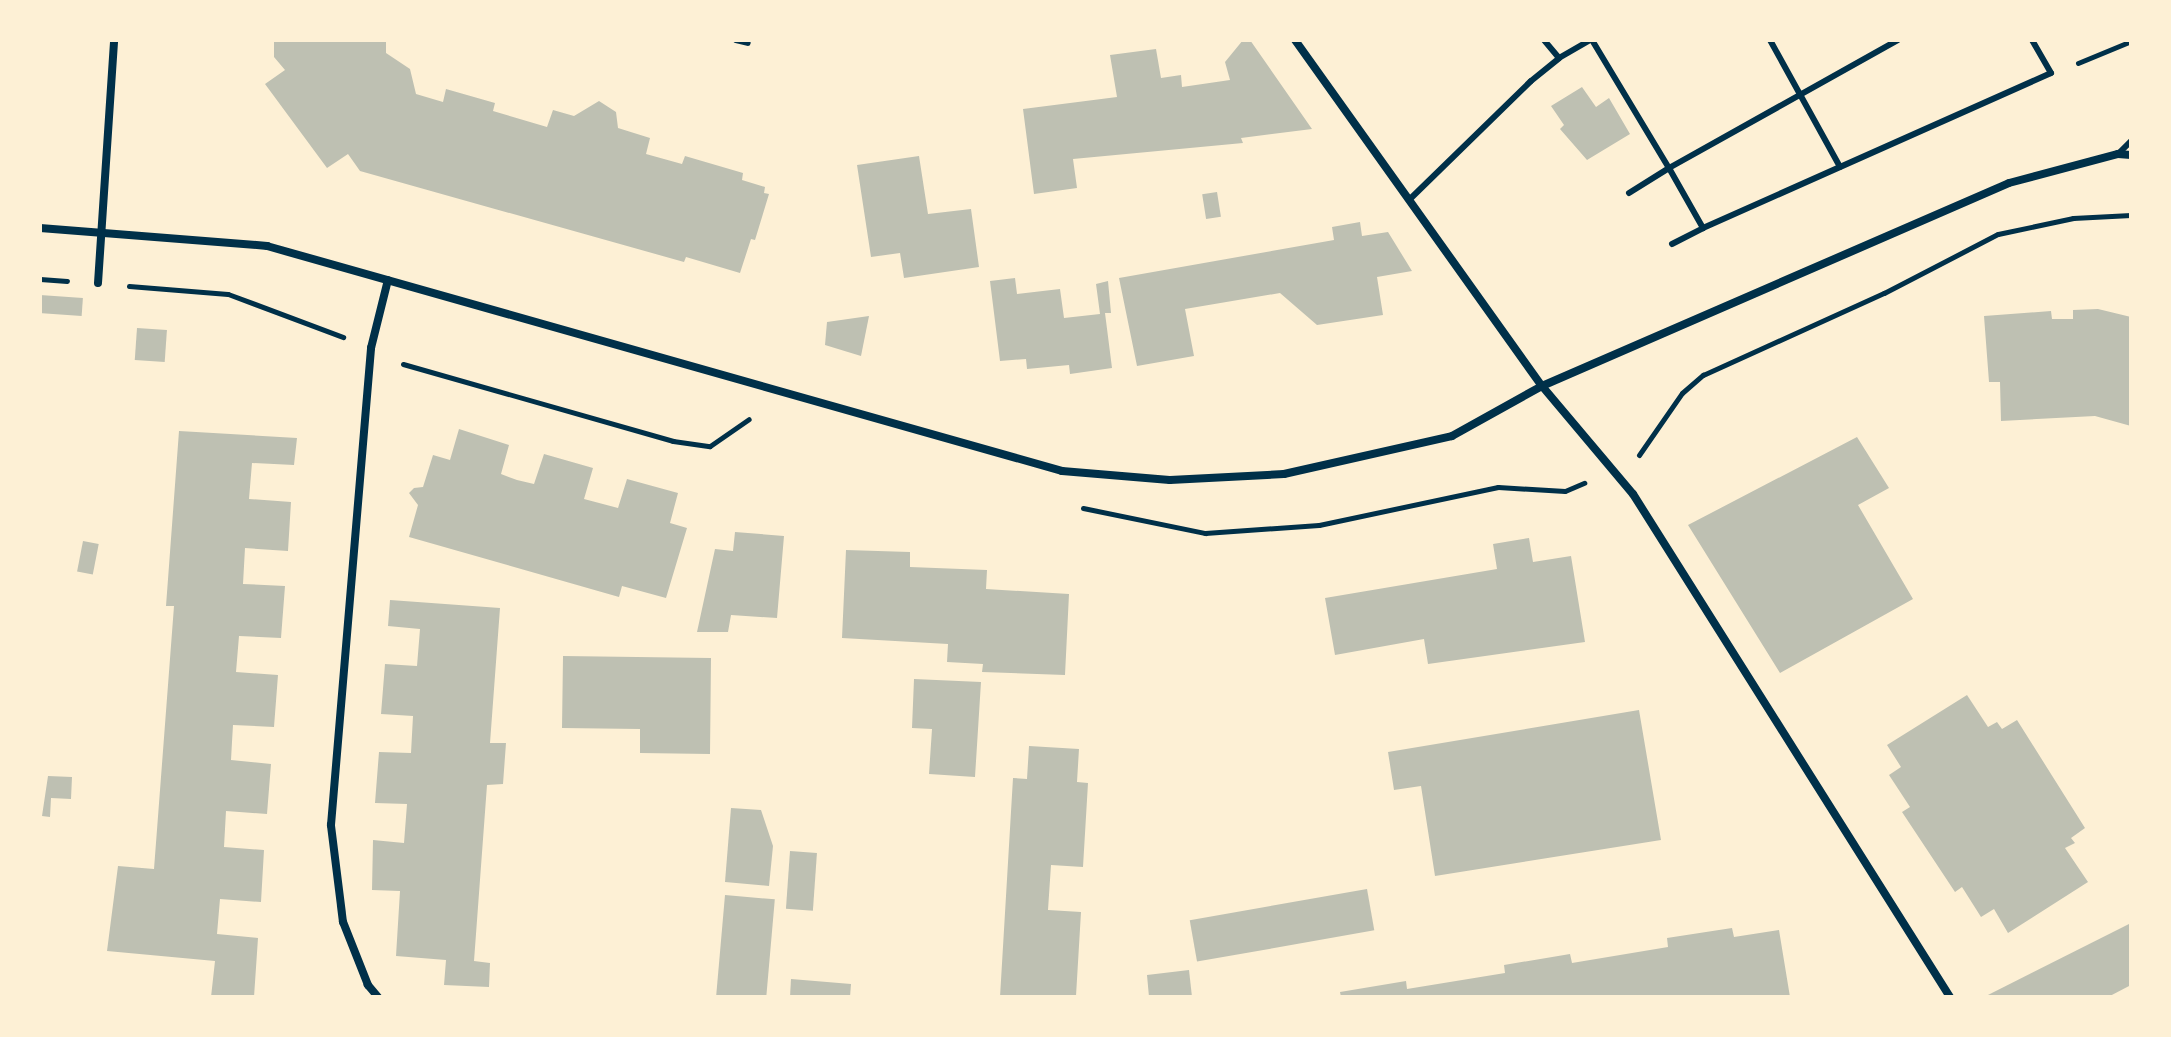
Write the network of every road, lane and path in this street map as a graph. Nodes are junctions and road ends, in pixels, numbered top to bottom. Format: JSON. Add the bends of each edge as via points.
{"nodes":[{"id":1,"x":114,"y":40,"type":"edge"},
{"id":2,"x":736,"y":40,"type":"edge"},
{"id":3,"x":1295,"y":40,"type":"edge"},
{"id":4,"x":1544,"y":40,"type":"edge"},
{"id":5,"x":1591,"y":40,"type":"edge"},
{"id":6,"x":1770,"y":40,"type":"edge"},
{"id":7,"x":1898,"y":40,"type":"edge"},
{"id":8,"x":2032,"y":40,"type":"edge"},
{"id":9,"x":2131,"y":41,"type":"edge"},
{"id":10,"x":748,"y":43,"type":"dead end"},
{"id":11,"x":1559,"y":58,"type":"junction"},
{"id":12,"x":2051,"y":73,"type":"junction"},
{"id":13,"x":1801,"y":94,"type":"junction"},
{"id":14,"x":2131,"y":141,"type":"edge"},
{"id":15,"x":2118,"y":154,"type":"junction"},
{"id":16,"x":2131,"y":155,"type":"edge"},
{"id":17,"x":1840,"y":167,"type":"junction"},
{"id":18,"x":1669,"y":168,"type":"junction"},
{"id":19,"x":1629,"y":193,"type":"dead end"},
{"id":20,"x":1409,"y":200,"type":"junction"},
{"id":21,"x":2131,"y":215,"type":"edge"},
{"id":22,"x":40,"y":228,"type":"edge"},
{"id":23,"x":1703,"y":228,"type":"junction"},
{"id":24,"x":99,"y":231,"type":"junction"},
{"id":25,"x":1672,"y":244,"type":"dead end"},
{"id":26,"x":388,"y":280,"type":"junction"},
{"id":27,"x":98,"y":283,"type":"dead end"},
{"id":28,"x":1542,"y":386,"type":"junction"},
{"id":29,"x":1613,"y":471,"type":"junction"},
{"id":30,"x":378,"y":997,"type":"edge"},
{"id":31,"x":1950,"y":997,"type":"edge"}],
"edges":[{"from":1,"to":24,"type":"street"},
{"from":2,"to":10,"type":"lane"},
{"from":3,"to":20,"type":"street"},
{"from":4,"to":11,"type":"lane"},
{"from":5,"to":11,"type":"lane"},
{"from":5,"to":18,"type":"lane"},
{"from":6,"to":13,"type":"lane"},
{"from":7,"to":13,"type":"lane"},
{"from":8,"to":12,"type":"lane"},
{"from":9,"to":12,"type":"path"},
{"from":11,"to":20,"type":"lane"},
{"from":12,"to":17,"type":"lane"},
{"from":13,"to":17,"type":"lane"},
{"from":13,"to":18,"type":"lane"},
{"from":14,"to":15,"type":"lane"},
{"from":15,"to":16,"type":"street"},
{"from":15,"to":28,"type":"street","via":[[2009,183]]},
{"from":17,"to":23,"type":"lane"},
{"from":18,"to":19,"type":"lane"},
{"from":18,"to":23,"type":"lane"},
{"from":20,"to":28,"type":"street"},
{"from":21,"to":29,"type":"path","via":[[2073,218],[1998,234],[1884,293],[1703,375],[1682,393],[1644,452]]},
{"from":22,"to":24,"type":"street"},
{"from":23,"to":25,"type":"lane"},
{"from":24,"to":26,"type":"street","via":[[267,246]]},
{"from":24,"to":27,"type":"street"},
{"from":26,"to":28,"type":"street","via":[[1062,471],[1170,480],[1284,474],[1452,436]]},
{"from":26,"to":30,"type":"street","via":[[371,348],[331,825],[343,922]]},
{"from":28,"to":29,"type":"street"},
{"from":29,"to":31,"type":"street","via":[[1633,494]]}]}
